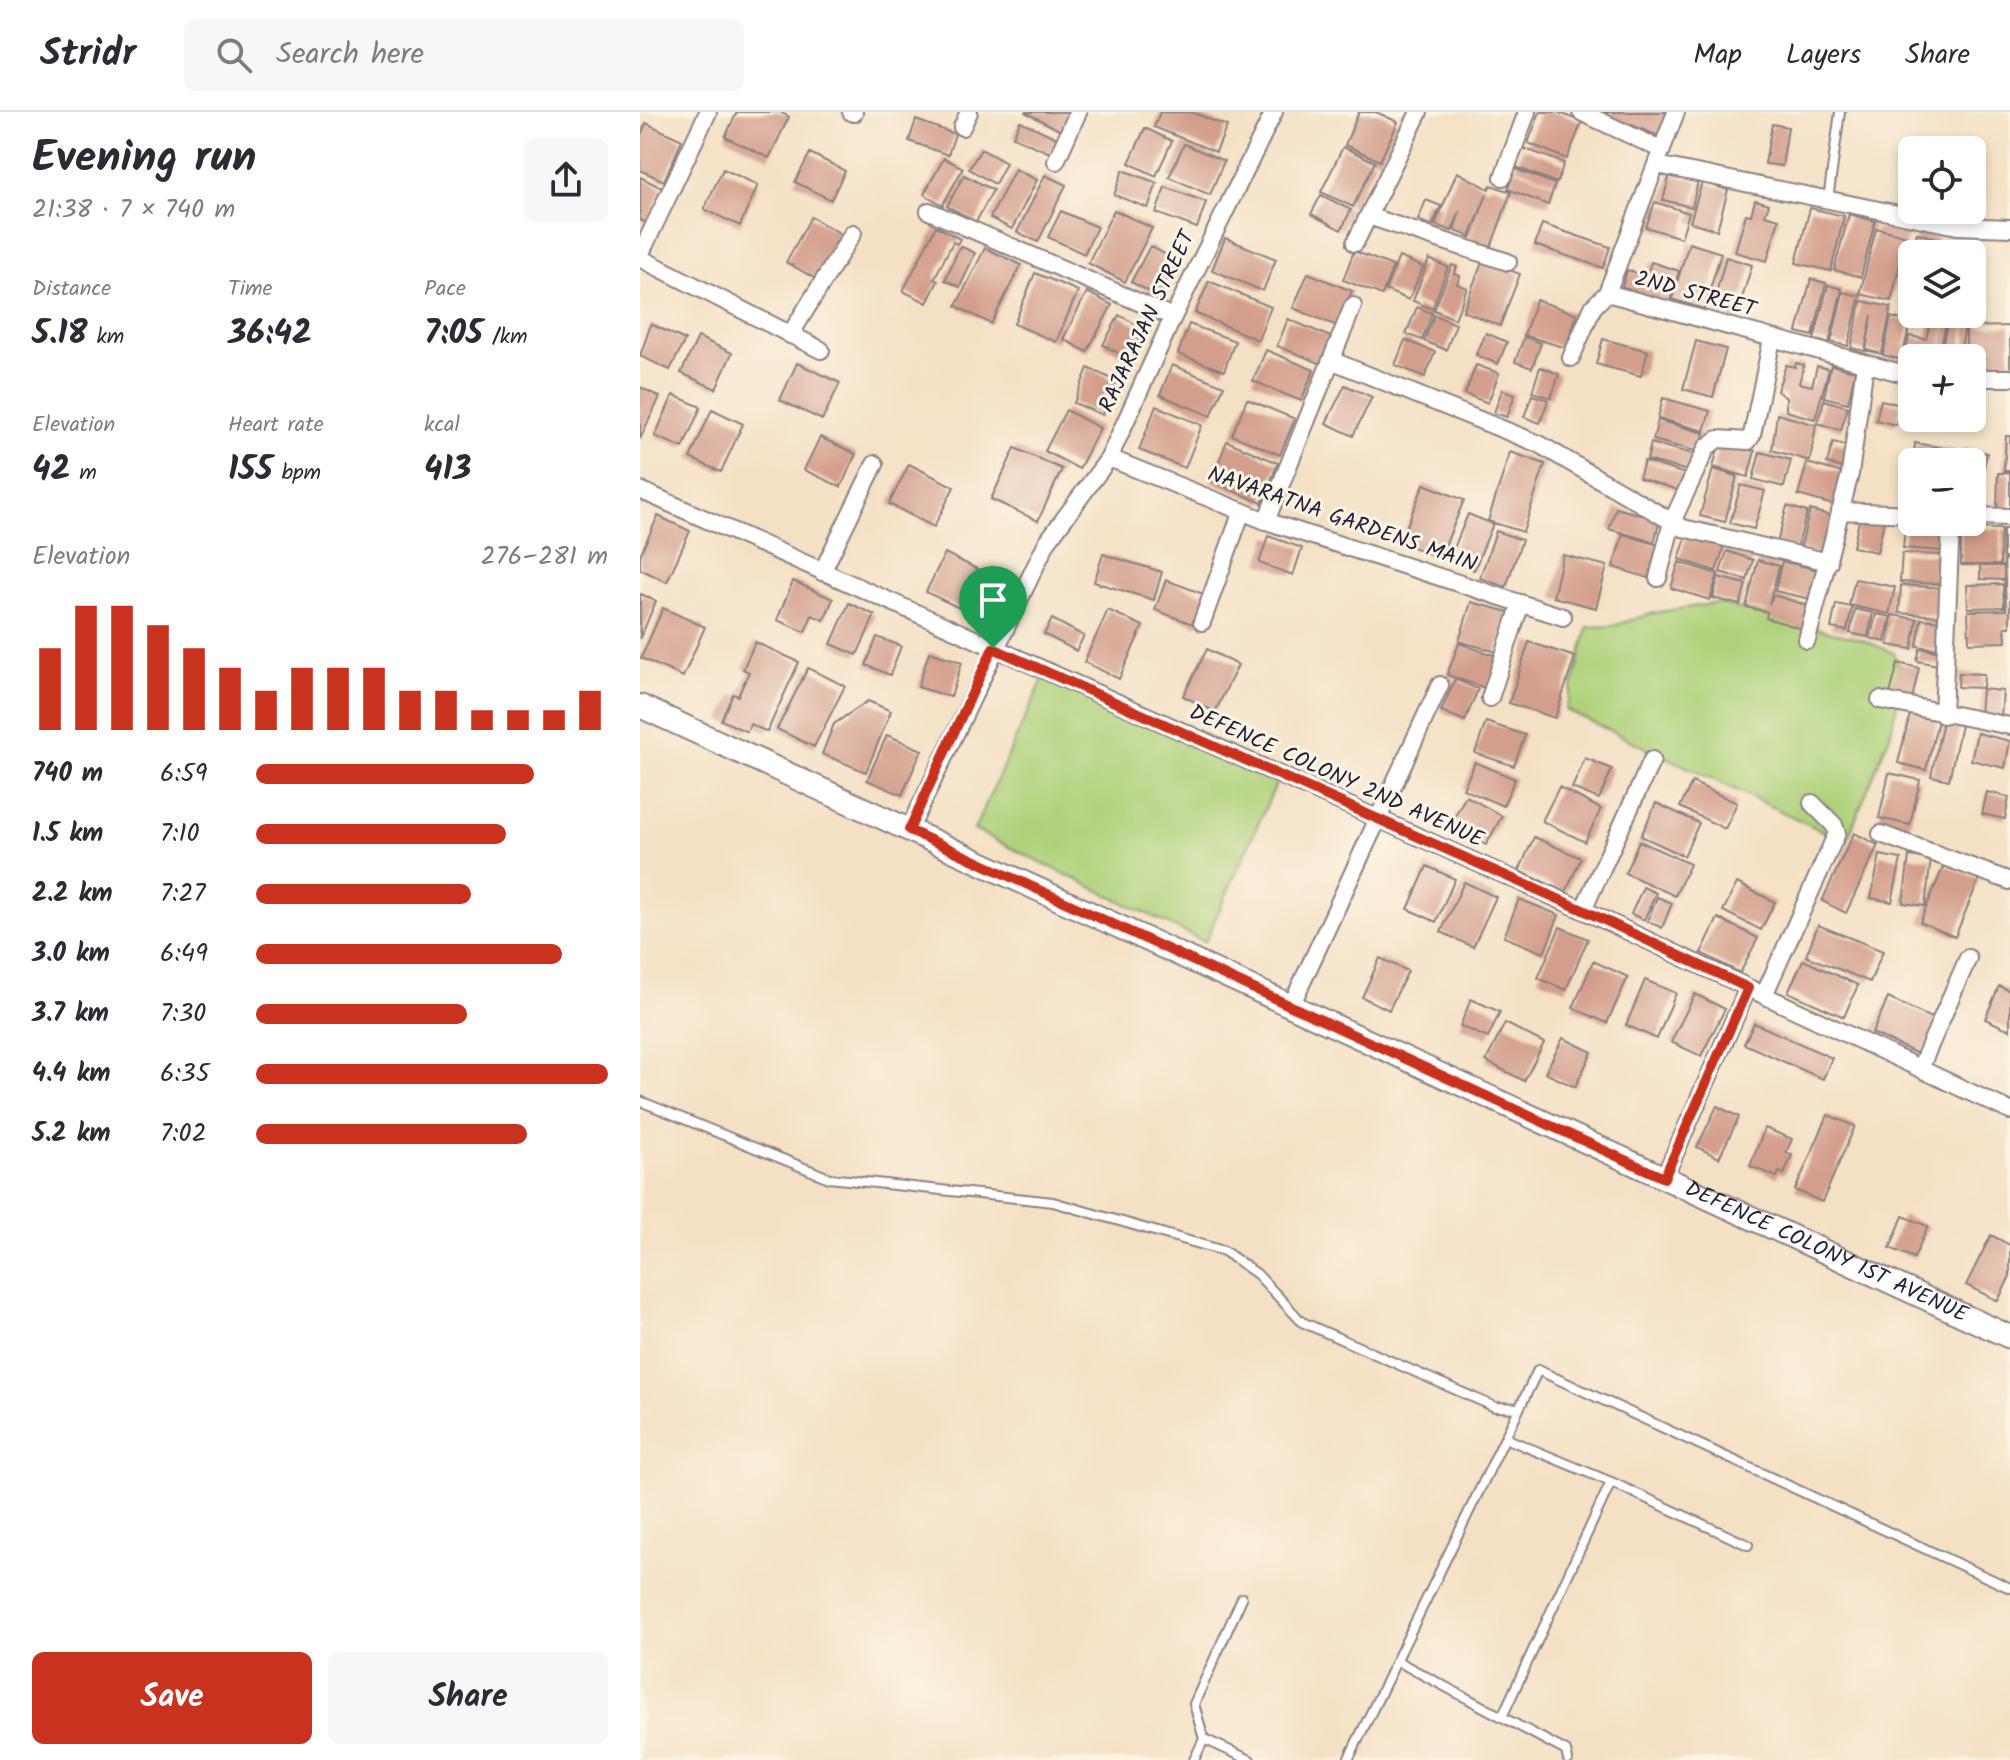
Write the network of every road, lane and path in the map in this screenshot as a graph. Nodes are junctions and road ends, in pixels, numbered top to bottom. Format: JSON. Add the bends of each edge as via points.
{"nodes":[{"id":1,"x":708,"y":112,"type":"edge"},
{"id":2,"x":1078,"y":112,"type":"edge"},
{"id":3,"x":1274,"y":112,"type":"edge"},
{"id":4,"x":1419,"y":112,"type":"edge"},
{"id":5,"x":1527,"y":112,"type":"edge"},
{"id":6,"x":1581,"y":112,"type":"edge"},
{"id":7,"x":1676,"y":112,"type":"edge"},
{"id":8,"x":1840,"y":112,"type":"edge"},
{"id":9,"x":1659,"y":158,"type":"junction"},
{"id":10,"x":1056,"y":161,"type":"dead end"},
{"id":11,"x":1503,"y":177,"type":"dead end"},
{"id":12,"x":1828,"y":201,"type":"junction"},
{"id":13,"x":929,"y":211,"type":"dead end"},
{"id":14,"x":1368,"y":216,"type":"junction"},
{"id":15,"x":2010,"y":228,"type":"edge"},
{"id":16,"x":853,"y":233,"type":"dead end"},
{"id":17,"x":1355,"y":243,"type":"dead end"},
{"id":18,"x":640,"y":257,"type":"edge"},
{"id":19,"x":1508,"y":262,"type":"dead end"},
{"id":20,"x":1607,"y":293,"type":"junction"},
{"id":21,"x":1353,"y":306,"type":"dead end"},
{"id":22,"x":1173,"y":317,"type":"junction"},
{"id":23,"x":790,"y":335,"type":"junction"},
{"id":24,"x":1772,"y":339,"type":"junction"},
{"id":25,"x":821,"y":350,"type":"dead end"},
{"id":26,"x":1571,"y":358,"type":"dead end"},
{"id":27,"x":1333,"y":361,"type":"junction"},
{"id":28,"x":1865,"y":364,"type":"junction"},
{"id":29,"x":1898,"y":372,"type":"edge"},
{"id":30,"x":1986,"y":378,"type":"edge"},
{"id":31,"x":2010,"y":378,"type":"edge"},
{"id":32,"x":1109,"y":458,"type":"junction"},
{"id":33,"x":875,"y":464,"type":"dead end"},
{"id":34,"x":640,"y":490,"type":"edge"},
{"id":35,"x":1242,"y":511,"type":"junction"},
{"id":36,"x":1840,"y":511,"type":"junction"},
{"id":37,"x":1898,"y":513,"type":"edge"},
{"id":38,"x":1986,"y":516,"type":"edge"},
{"id":39,"x":2010,"y":517,"type":"edge"},
{"id":40,"x":1266,"y":521,"type":"junction"},
{"id":41,"x":1672,"y":522,"type":"junction"},
{"id":42,"x":1950,"y":536,"type":"edge"},
{"id":43,"x":1829,"y":562,"type":"junction"},
{"id":44,"x":822,"y":572,"type":"junction"},
{"id":45,"x":1658,"y":578,"type":"dead end"},
{"id":46,"x":1521,"y":603,"type":"junction"},
{"id":47,"x":1563,"y":617,"type":"dead end"},
{"id":48,"x":1202,"y":622,"type":"dead end"},
{"id":49,"x":1807,"y":640,"type":"dead end"},
{"id":50,"x":993,"y":648,"type":"junction"},
{"id":51,"x":1440,"y":685,"type":"dead end"},
{"id":52,"x":1490,"y":698,"type":"dead end"},
{"id":53,"x":1880,"y":700,"type":"dead end"},
{"id":54,"x":640,"y":706,"type":"edge"},
{"id":55,"x":1943,"y":715,"type":"junction"},
{"id":56,"x":2010,"y":726,"type":"edge"},
{"id":57,"x":1652,"y":760,"type":"dead end"},
{"id":58,"x":1812,"y":803,"type":"dead end"},
{"id":59,"x":1378,"y":820,"type":"junction"},
{"id":60,"x":909,"y":830,"type":"junction"},
{"id":61,"x":1881,"y":834,"type":"dead end"},
{"id":62,"x":2010,"y":881,"type":"edge"},
{"id":63,"x":1583,"y":910,"type":"junction"},
{"id":64,"x":1968,"y":958,"type":"dead end"},
{"id":65,"x":1756,"y":991,"type":"junction"},
{"id":66,"x":1291,"y":1006,"type":"junction"},
{"id":67,"x":1920,"y":1068,"type":"junction"},
{"id":68,"x":640,"y":1101,"type":"edge"},
{"id":69,"x":2010,"y":1111,"type":"edge"},
{"id":70,"x":1664,"y":1178,"type":"junction"},
{"id":71,"x":2010,"y":1337,"type":"edge"},
{"id":72,"x":1519,"y":1408,"type":"junction"},
{"id":73,"x":1505,"y":1438,"type":"junction"},
{"id":74,"x":1611,"y":1482,"type":"junction"},
{"id":75,"x":1748,"y":1545,"type":"dead end"},
{"id":76,"x":2010,"y":1588,"type":"edge"},
{"id":77,"x":1242,"y":1598,"type":"dead end"},
{"id":78,"x":1397,"y":1661,"type":"junction"},
{"id":79,"x":1502,"y":1717,"type":"junction"},
{"id":80,"x":1204,"y":1739,"type":"junction"},
{"id":81,"x":1194,"y":1760,"type":"edge"},
{"id":82,"x":1250,"y":1760,"type":"edge"},
{"id":83,"x":1348,"y":1760,"type":"edge"},
{"id":84,"x":1568,"y":1760,"type":"edge"}],
"edges":[{"from":1,"to":18,"type":"street"},
{"from":2,"to":10,"type":"street"},
{"from":3,"to":22,"type":"street","name":"RAJARAJAN STREET"},
{"from":4,"to":14,"type":"street"},
{"from":5,"to":11,"type":"street"},
{"from":6,"to":9,"type":"street"},
{"from":7,"to":9,"type":"street","name":"2ND STREET"},
{"from":8,"to":12,"type":"lane"},
{"from":9,"to":12,"type":"street"},
{"from":9,"to":20,"type":"street","name":"2ND STREET"},
{"from":12,"to":15,"type":"street","via":[[1957,226]]},
{"from":13,"to":22,"type":"street"},
{"from":14,"to":17,"type":"street"},
{"from":14,"to":19,"type":"street"},
{"from":16,"to":23,"type":"street"},
{"from":18,"to":23,"type":"street"},
{"from":20,"to":24,"type":"street","name":"2ND STREET"},
{"from":20,"to":26,"type":"street","via":[[1593,307]]},
{"from":21,"to":27,"type":"street"},
{"from":22,"to":32,"type":"street","name":"RAJARAJAN STREET"},
{"from":23,"to":25,"type":"street"},
{"from":24,"to":28,"type":"street","name":"2ND STREET"},
{"from":24,"to":41,"type":"street","via":[[1752,435],[1748,441],[1718,439],[1707,447]]},
{"from":27,"to":40,"type":"street"},
{"from":27,"to":41,"type":"street","via":[[1539,444]]},
{"from":28,"to":29,"type":"street","name":"2ND STREET"},
{"from":28,"to":36,"type":"street"},
{"from":30,"to":31,"type":"street"},
{"from":32,"to":35,"type":"street","name":"NAVARATNA GARDENS MAIN"},
{"from":32,"to":50,"type":"street","name":"RAJARAJAN STREET","via":[[1047,542]]},
{"from":33,"to":44,"type":"street"},
{"from":34,"to":44,"type":"street","name":"DEFENCE COLONY 2ND AVENUE"},
{"from":35,"to":40,"type":"street","name":"NAVARATNA GARDENS MAIN"},
{"from":35,"to":48,"type":"street"},
{"from":36,"to":37,"type":"street"},
{"from":36,"to":43,"type":"street"},
{"from":38,"to":39,"type":"street"},
{"from":40,"to":46,"type":"street","name":"NAVARATNA GARDENS MAIN"},
{"from":41,"to":43,"type":"street"},
{"from":41,"to":45,"type":"street"},
{"from":42,"to":55,"type":"street"},
{"from":43,"to":49,"type":"street"},
{"from":44,"to":50,"type":"street","name":"DEFENCE COLONY 2ND AVENUE"},
{"from":46,"to":47,"type":"street","name":"NAVARATNA GARDENS MAIN"},
{"from":46,"to":52,"type":"street"},
{"from":50,"to":59,"type":"street","name":"DEFENCE COLONY 2ND AVENUE"},
{"from":50,"to":60,"type":"street","name":"RAJARAJAN STREET"},
{"from":51,"to":59,"type":"street"},
{"from":53,"to":55,"type":"street"},
{"from":54,"to":60,"type":"street","name":"DEFENCE COLONY 1ST AVENUE"},
{"from":55,"to":56,"type":"street"},
{"from":57,"to":63,"type":"street"},
{"from":58,"to":65,"type":"street","via":[[1837,833]]},
{"from":59,"to":63,"type":"street","name":"DEFENCE COLONY 2ND AVENUE"},
{"from":59,"to":66,"type":"street"},
{"from":60,"to":66,"type":"street","name":"DEFENCE COLONY 1ST AVENUE"},
{"from":61,"to":62,"type":"street"},
{"from":63,"to":65,"type":"street","name":"DEFENCE COLONY 2ND AVENUE"},
{"from":64,"to":67,"type":"street"},
{"from":65,"to":67,"type":"street","name":"DEFENCE COLONY 2ND AVENUE"},
{"from":65,"to":70,"type":"street"},
{"from":66,"to":70,"type":"street","name":"DEFENCE COLONY 1ST AVENUE"},
{"from":67,"to":69,"type":"street","name":"DEFENCE COLONY 2ND AVENUE"},
{"from":68,"to":72,"type":"lane","via":[[829,1178],[1053,1202],[1224,1251],[1257,1274],[1302,1322],[1495,1407]]},
{"from":70,"to":71,"type":"street","name":"DEFENCE COLONY 1ST AVENUE"},
{"from":72,"to":73,"type":"lane"},
{"from":72,"to":76,"type":"lane","via":[[1538,1370]]},
{"from":73,"to":74,"type":"lane"},
{"from":73,"to":78,"type":"lane"},
{"from":74,"to":75,"type":"lane"},
{"from":74,"to":79,"type":"lane"},
{"from":77,"to":80,"type":"lane","via":[[1194,1704]]},
{"from":78,"to":79,"type":"lane"},
{"from":78,"to":83,"type":"lane"},
{"from":79,"to":84,"type":"lane","via":[[1566,1751]]},
{"from":80,"to":81,"type":"lane"},
{"from":80,"to":82,"type":"lane"}]}
